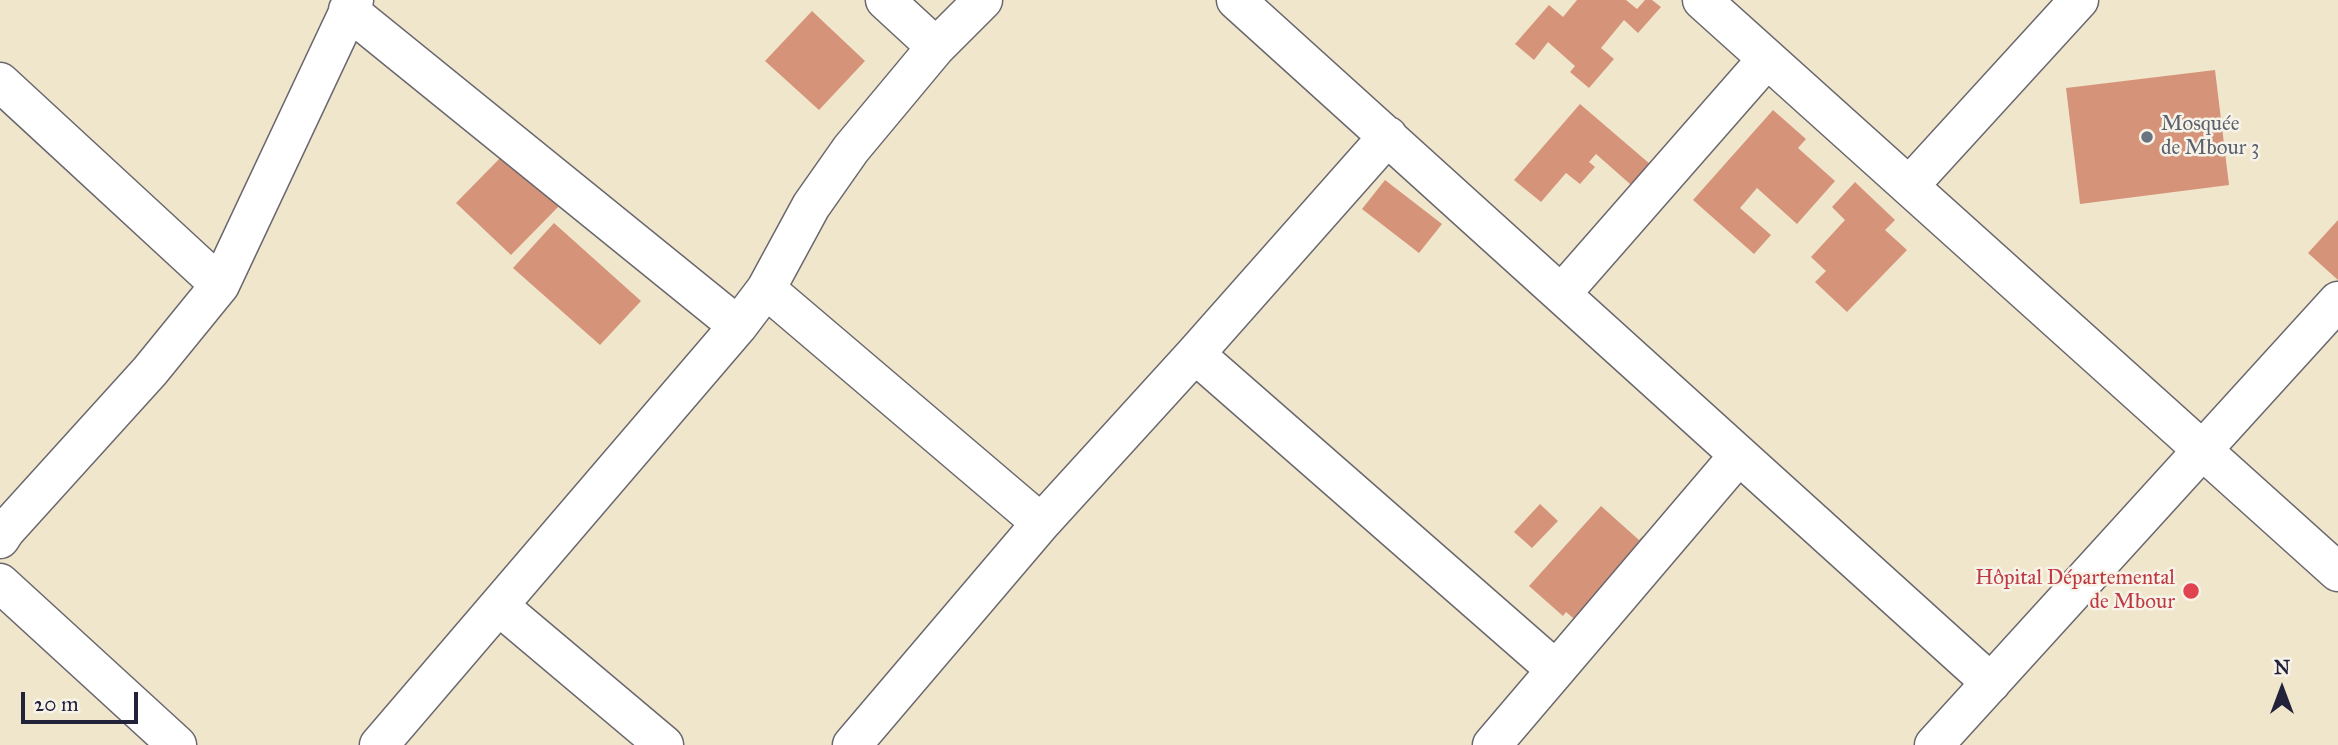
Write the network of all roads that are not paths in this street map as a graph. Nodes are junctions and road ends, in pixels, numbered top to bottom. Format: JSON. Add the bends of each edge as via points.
{"nodes":[{"id":1,"x":885,"y":0,"type":"edge"},
{"id":2,"x":983,"y":0,"type":"edge"},
{"id":3,"x":1236,"y":0,"type":"edge"},
{"id":4,"x":1702,"y":0,"type":"edge"},
{"id":5,"x":2079,"y":0,"type":"edge"},
{"id":6,"x":351,"y":5,"type":"edge"},
{"id":7,"x":936,"y":47,"type":"junction"},
{"id":8,"x":1767,"y":59,"type":"junction"},
{"id":9,"x":0,"y":82,"type":"edge"},
{"id":10,"x":1388,"y":136,"type":"junction"},
{"id":11,"x":1909,"y":186,"type":"junction"},
{"id":12,"x":220,"y":285,"type":"junction"},
{"id":13,"x":766,"y":289,"type":"junction"},
{"id":14,"x":1562,"y":293,"type":"junction"},
{"id":15,"x":2338,"y":301,"type":"edge"},
{"id":16,"x":738,"y":326,"type":"junction"},
{"id":17,"x":1195,"y":355,"type":"junction"},
{"id":18,"x":2203,"y":450,"type":"junction"},
{"id":19,"x":1739,"y":455,"type":"junction"},
{"id":20,"x":1041,"y":523,"type":"junction"},
{"id":21,"x":0,"y":539,"type":"edge"},
{"id":22,"x":2338,"y":572,"type":"edge"},
{"id":23,"x":0,"y":583,"type":"edge"},
{"id":24,"x":499,"y":606,"type":"junction"},
{"id":25,"x":1556,"y":670,"type":"junction"},
{"id":26,"x":1991,"y":683,"type":"junction"},
{"id":27,"x":177,"y":745,"type":"edge"},
{"id":28,"x":379,"y":745,"type":"edge"},
{"id":29,"x":664,"y":745,"type":"edge"},
{"id":30,"x":852,"y":745,"type":"edge"},
{"id":31,"x":1492,"y":745,"type":"edge"},
{"id":32,"x":1934,"y":745,"type":"edge"}],
"edges":[{"from":1,"to":7,"type":"street"},
{"from":2,"to":7,"type":"street"},
{"from":3,"to":10,"type":"street"},
{"from":4,"to":8,"type":"street"},
{"from":5,"to":11,"type":"street"},
{"from":6,"to":12,"type":"street"},
{"from":6,"to":16,"type":"street"},
{"from":7,"to":13,"type":"street","via":[[851,149],[811,206]]},
{"from":8,"to":11,"type":"street"},
{"from":8,"to":14,"type":"street"},
{"from":9,"to":12,"type":"street"},
{"from":10,"to":14,"type":"street"},
{"from":10,"to":17,"type":"street"},
{"from":11,"to":18,"type":"street"},
{"from":12,"to":21,"type":"street"},
{"from":13,"to":16,"type":"street"},
{"from":13,"to":20,"type":"street"},
{"from":14,"to":19,"type":"street"},
{"from":15,"to":18,"type":"street"},
{"from":16,"to":24,"type":"street"},
{"from":17,"to":20,"type":"street"},
{"from":17,"to":25,"type":"street"},
{"from":18,"to":22,"type":"street"},
{"from":18,"to":26,"type":"street"},
{"from":19,"to":25,"type":"street"},
{"from":19,"to":26,"type":"street"},
{"from":20,"to":30,"type":"street"},
{"from":23,"to":27,"type":"street"},
{"from":24,"to":28,"type":"street"},
{"from":24,"to":29,"type":"street"},
{"from":25,"to":31,"type":"street"},
{"from":26,"to":32,"type":"street"}]}
